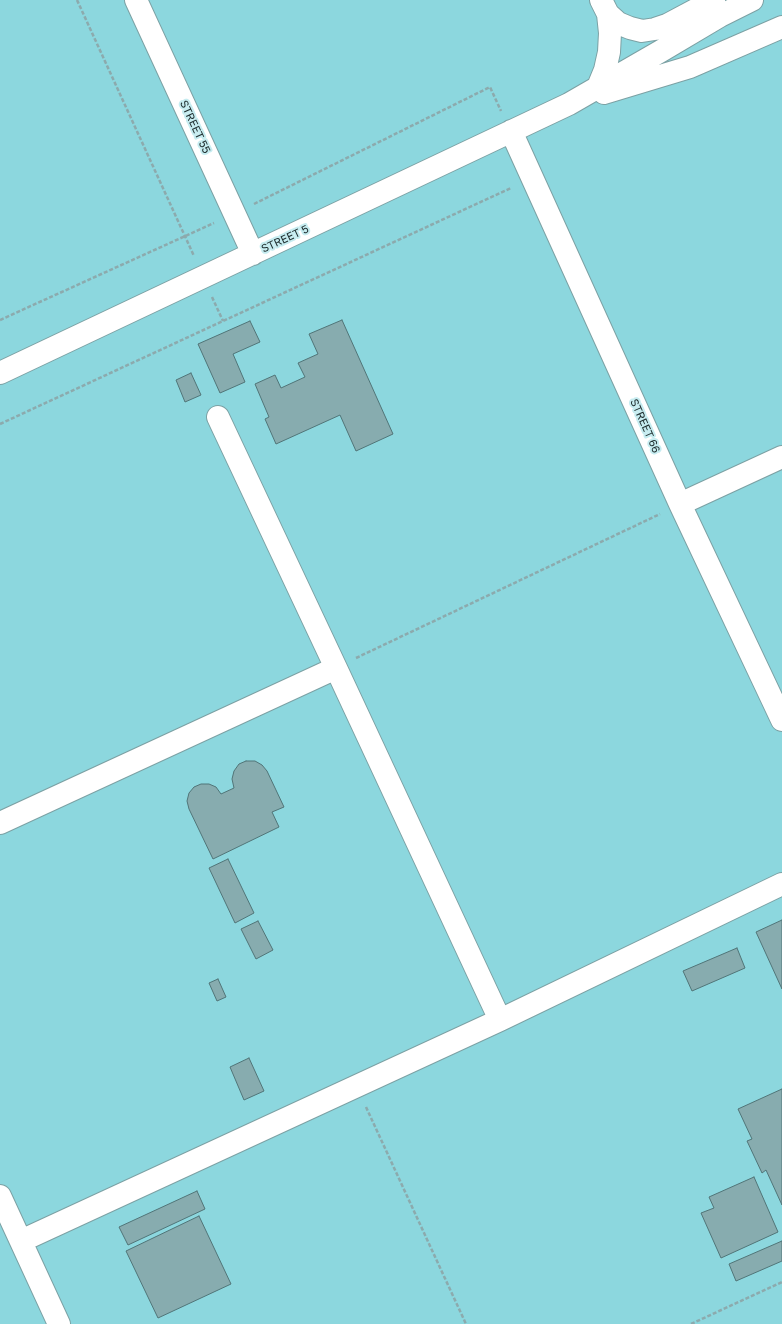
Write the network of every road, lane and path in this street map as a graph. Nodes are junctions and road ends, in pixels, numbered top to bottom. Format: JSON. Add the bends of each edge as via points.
{"nodes":[{"id":1,"x":77,"y":0,"type":"edge"},
{"id":2,"x":136,"y":0,"type":"edge"},
{"id":3,"x":714,"y":0,"type":"edge"},
{"id":4,"x":752,"y":0,"type":"edge"},
{"id":5,"x":605,"y":7,"type":"edge"},
{"id":6,"x":782,"y":27,"type":"edge"},
{"id":7,"x":598,"y":87,"type":"junction"},
{"id":8,"x":569,"y":104,"type":"junction"},
{"id":9,"x":511,"y":131,"type":"junction"},
{"id":10,"x":532,"y":178,"type":"junction"},
{"id":11,"x":234,"y":214,"type":"junction"},
{"id":12,"x":185,"y":237,"type":"junction"},
{"id":13,"x":253,"y":254,"type":"junction"},
{"id":14,"x":203,"y":277,"type":"junction"},
{"id":15,"x":0,"y":320,"type":"edge"},
{"id":16,"x":223,"y":321,"type":"junction"},
{"id":17,"x":0,"y":373,"type":"edge"},
{"id":18,"x":218,"y":417,"type":"dead end"},
{"id":19,"x":0,"y":424,"type":"edge"},
{"id":20,"x":782,"y":457,"type":"edge"},
{"id":21,"x":680,"y":504,"type":"junction"},
{"id":22,"x":336,"y":668,"type":"junction"},
{"id":23,"x":782,"y":720,"type":"edge"},
{"id":24,"x":0,"y":823,"type":"edge"},
{"id":25,"x":782,"y":884,"type":"edge"},
{"id":26,"x":500,"y":1020,"type":"junction"},
{"id":27,"x":357,"y":1086,"type":"junction"},
{"id":28,"x":0,"y":1196,"type":"edge"},
{"id":29,"x":21,"y":1241,"type":"junction"},
{"id":30,"x":782,"y":1282,"type":"edge"},
{"id":31,"x":59,"y":1324,"type":"edge"},
{"id":32,"x":466,"y":1324,"type":"edge"},
{"id":33,"x":691,"y":1324,"type":"edge"}],
"edges":[{"from":1,"to":12,"type":"path"},
{"from":2,"to":11,"type":"street","name":"STREET 55"},
{"from":3,"to":5,"type":"street","via":[[655,29],[642,30],[618,23]]},
{"from":4,"to":7,"type":"street"},
{"from":5,"to":7,"type":"street","via":[[610,33],[609,52]]},
{"from":6,"to":8,"type":"street","via":[[690,67]]},
{"from":7,"to":8,"type":"street"},
{"from":8,"to":9,"type":"street","name":"STREET 5"},
{"from":9,"to":10,"type":"street","name":"STREET 66"},
{"from":9,"to":11,"type":"path","via":[[490,87]]},
{"from":9,"to":13,"type":"street","name":"STREET 5"},
{"from":10,"to":16,"type":"path"},
{"from":10,"to":21,"type":"street","name":"STREET 66"},
{"from":11,"to":12,"type":"path"},
{"from":11,"to":13,"type":"street","name":"STREET 55"},
{"from":12,"to":14,"type":"path"},
{"from":12,"to":15,"type":"path"},
{"from":13,"to":14,"type":"street","name":"STREET 5"},
{"from":14,"to":16,"type":"path"},
{"from":14,"to":17,"type":"street","name":"STREET 5"},
{"from":16,"to":19,"type":"path"},
{"from":18,"to":22,"type":"street"},
{"from":20,"to":21,"type":"street"},
{"from":21,"to":22,"type":"path"},
{"from":21,"to":23,"type":"street","name":"STREET 66"},
{"from":22,"to":24,"type":"street"},
{"from":22,"to":26,"type":"street"},
{"from":25,"to":26,"type":"street"},
{"from":26,"to":27,"type":"street"},
{"from":27,"to":29,"type":"street"},
{"from":27,"to":32,"type":"path"},
{"from":28,"to":29,"type":"street"},
{"from":29,"to":31,"type":"street"},
{"from":30,"to":33,"type":"path"}]}
